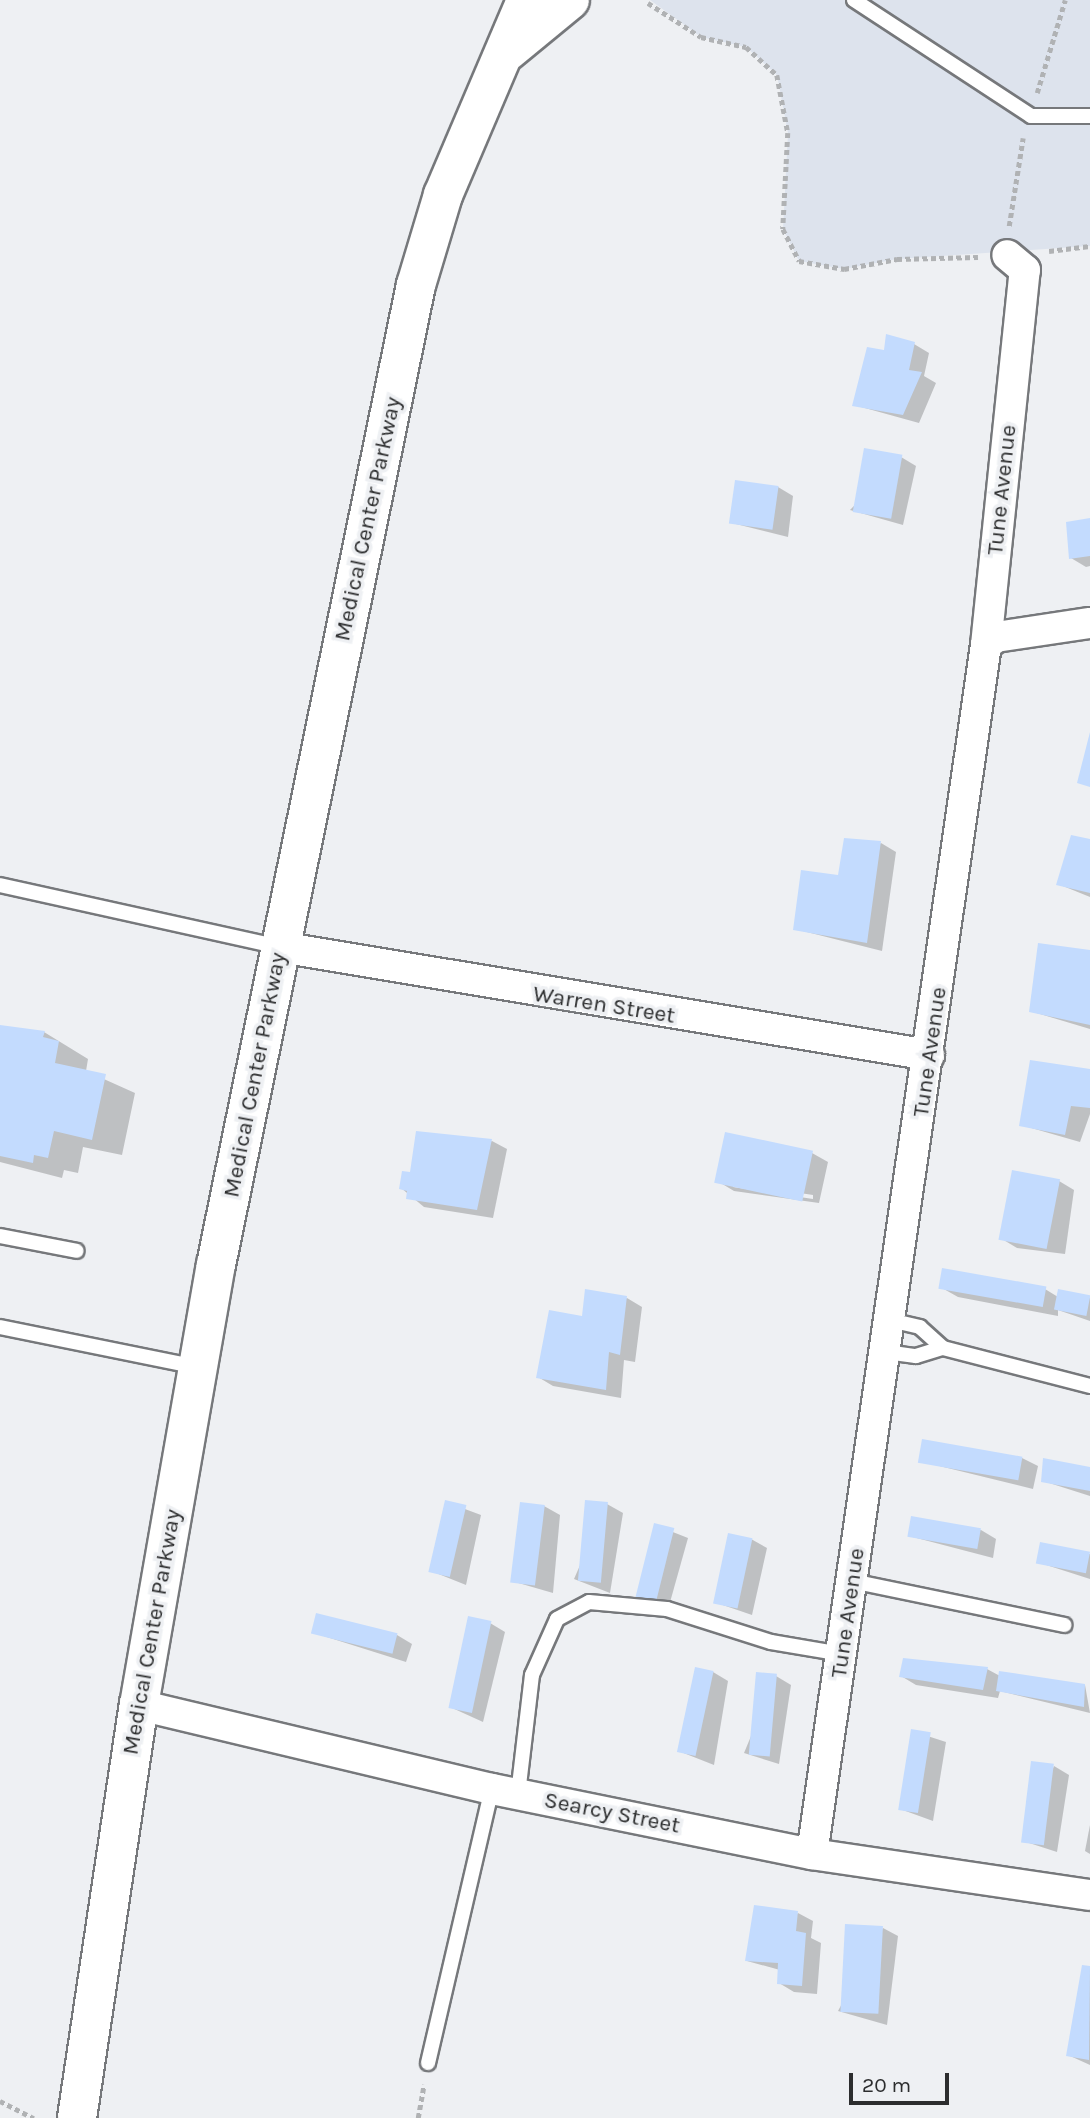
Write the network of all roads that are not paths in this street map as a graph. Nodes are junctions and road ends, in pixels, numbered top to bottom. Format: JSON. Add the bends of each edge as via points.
{"nodes":[{"id":1,"x":526,"y":0,"type":"edge"},
{"id":2,"x":570,"y":0,"type":"edge"},
{"id":3,"x":854,"y":0,"type":"edge"},
{"id":4,"x":508,"y":51,"type":"junction"},
{"id":5,"x":1090,"y":116,"type":"edge"},
{"id":6,"x":1007,"y":255,"type":"road end"},
{"id":7,"x":1090,"y":623,"type":"edge"},
{"id":8,"x":986,"y":645,"type":"junction"},
{"id":9,"x":0,"y":885,"type":"edge"},
{"id":10,"x":280,"y":947,"type":"junction"},
{"id":11,"x":929,"y":1055,"type":"junction"},
{"id":12,"x":0,"y":1236,"type":"edge"},
{"id":13,"x":77,"y":1251,"type":"dead end"},
{"id":14,"x":890,"y":1320,"type":"junction"},
{"id":15,"x":0,"y":1326,"type":"edge"},
{"id":16,"x":943,"y":1349,"type":"junction"},
{"id":17,"x":886,"y":1352,"type":"junction"},
{"id":18,"x":198,"y":1368,"type":"junction"},
{"id":19,"x":1090,"y":1386,"type":"edge"},
{"id":20,"x":852,"y":1581,"type":"junction"},
{"id":21,"x":1065,"y":1625,"type":"dead end"},
{"id":22,"x":841,"y":1654,"type":"junction"},
{"id":23,"x":139,"y":1704,"type":"junction"},
{"id":24,"x":505,"y":1792,"type":"junction"},
{"id":25,"x":812,"y":1854,"type":"junction"},
{"id":26,"x":1090,"y":1895,"type":"edge"},
{"id":27,"x":428,"y":2063,"type":"road end"},
{"id":28,"x":77,"y":2118,"type":"edge"}],
"edges":[{"from":1,"to":4,"type":"main road","name":"Medical Center Parkway"},
{"from":2,"to":4,"type":"main road","name":"Medical Center Parkway"},
{"from":3,"to":5,"type":"lane","via":[[1031,116]]},
{"from":4,"to":10,"type":"main road","name":"Medical Center Parkway","via":[[443,195],[416,285]]},
{"from":6,"to":8,"type":"street","name":"Tune Avenue","via":[[1025,270]]},
{"from":7,"to":8,"type":"street","via":[[996,637]]},
{"from":8,"to":11,"type":"street","name":"Tune Avenue"},
{"from":9,"to":10,"type":"lane"},
{"from":10,"to":11,"type":"street","name":"Warren Street"},
{"from":10,"to":18,"type":"main road","name":"Medical Center Parkway"},
{"from":11,"to":14,"type":"street","name":"Tune Avenue"},
{"from":12,"to":13,"type":"lane"},
{"from":14,"to":16,"type":"lane","via":[[920,1327]]},
{"from":14,"to":17,"type":"street","name":"Tune Avenue"},
{"from":15,"to":18,"type":"lane"},
{"from":16,"to":17,"type":"lane","via":[[916,1356]]},
{"from":16,"to":19,"type":"lane"},
{"from":17,"to":20,"type":"street","name":"Tune Avenue"},
{"from":18,"to":23,"type":"main road","name":"Medical Center Parkway"},
{"from":20,"to":21,"type":"lane"},
{"from":20,"to":22,"type":"street","name":"Tune Avenue"},
{"from":22,"to":24,"type":"lane","via":[[771,1642],[667,1609],[589,1602],[557,1619],[532,1675]]},
{"from":22,"to":25,"type":"street","name":"Tune Avenue"},
{"from":23,"to":24,"type":"street","name":"Searcy Street"},
{"from":23,"to":28,"type":"main road","name":"Medical Center Parkway"},
{"from":24,"to":25,"type":"street","name":"Searcy Street"},
{"from":24,"to":27,"type":"lane"},
{"from":25,"to":26,"type":"street","name":"Searcy Street"}]}
